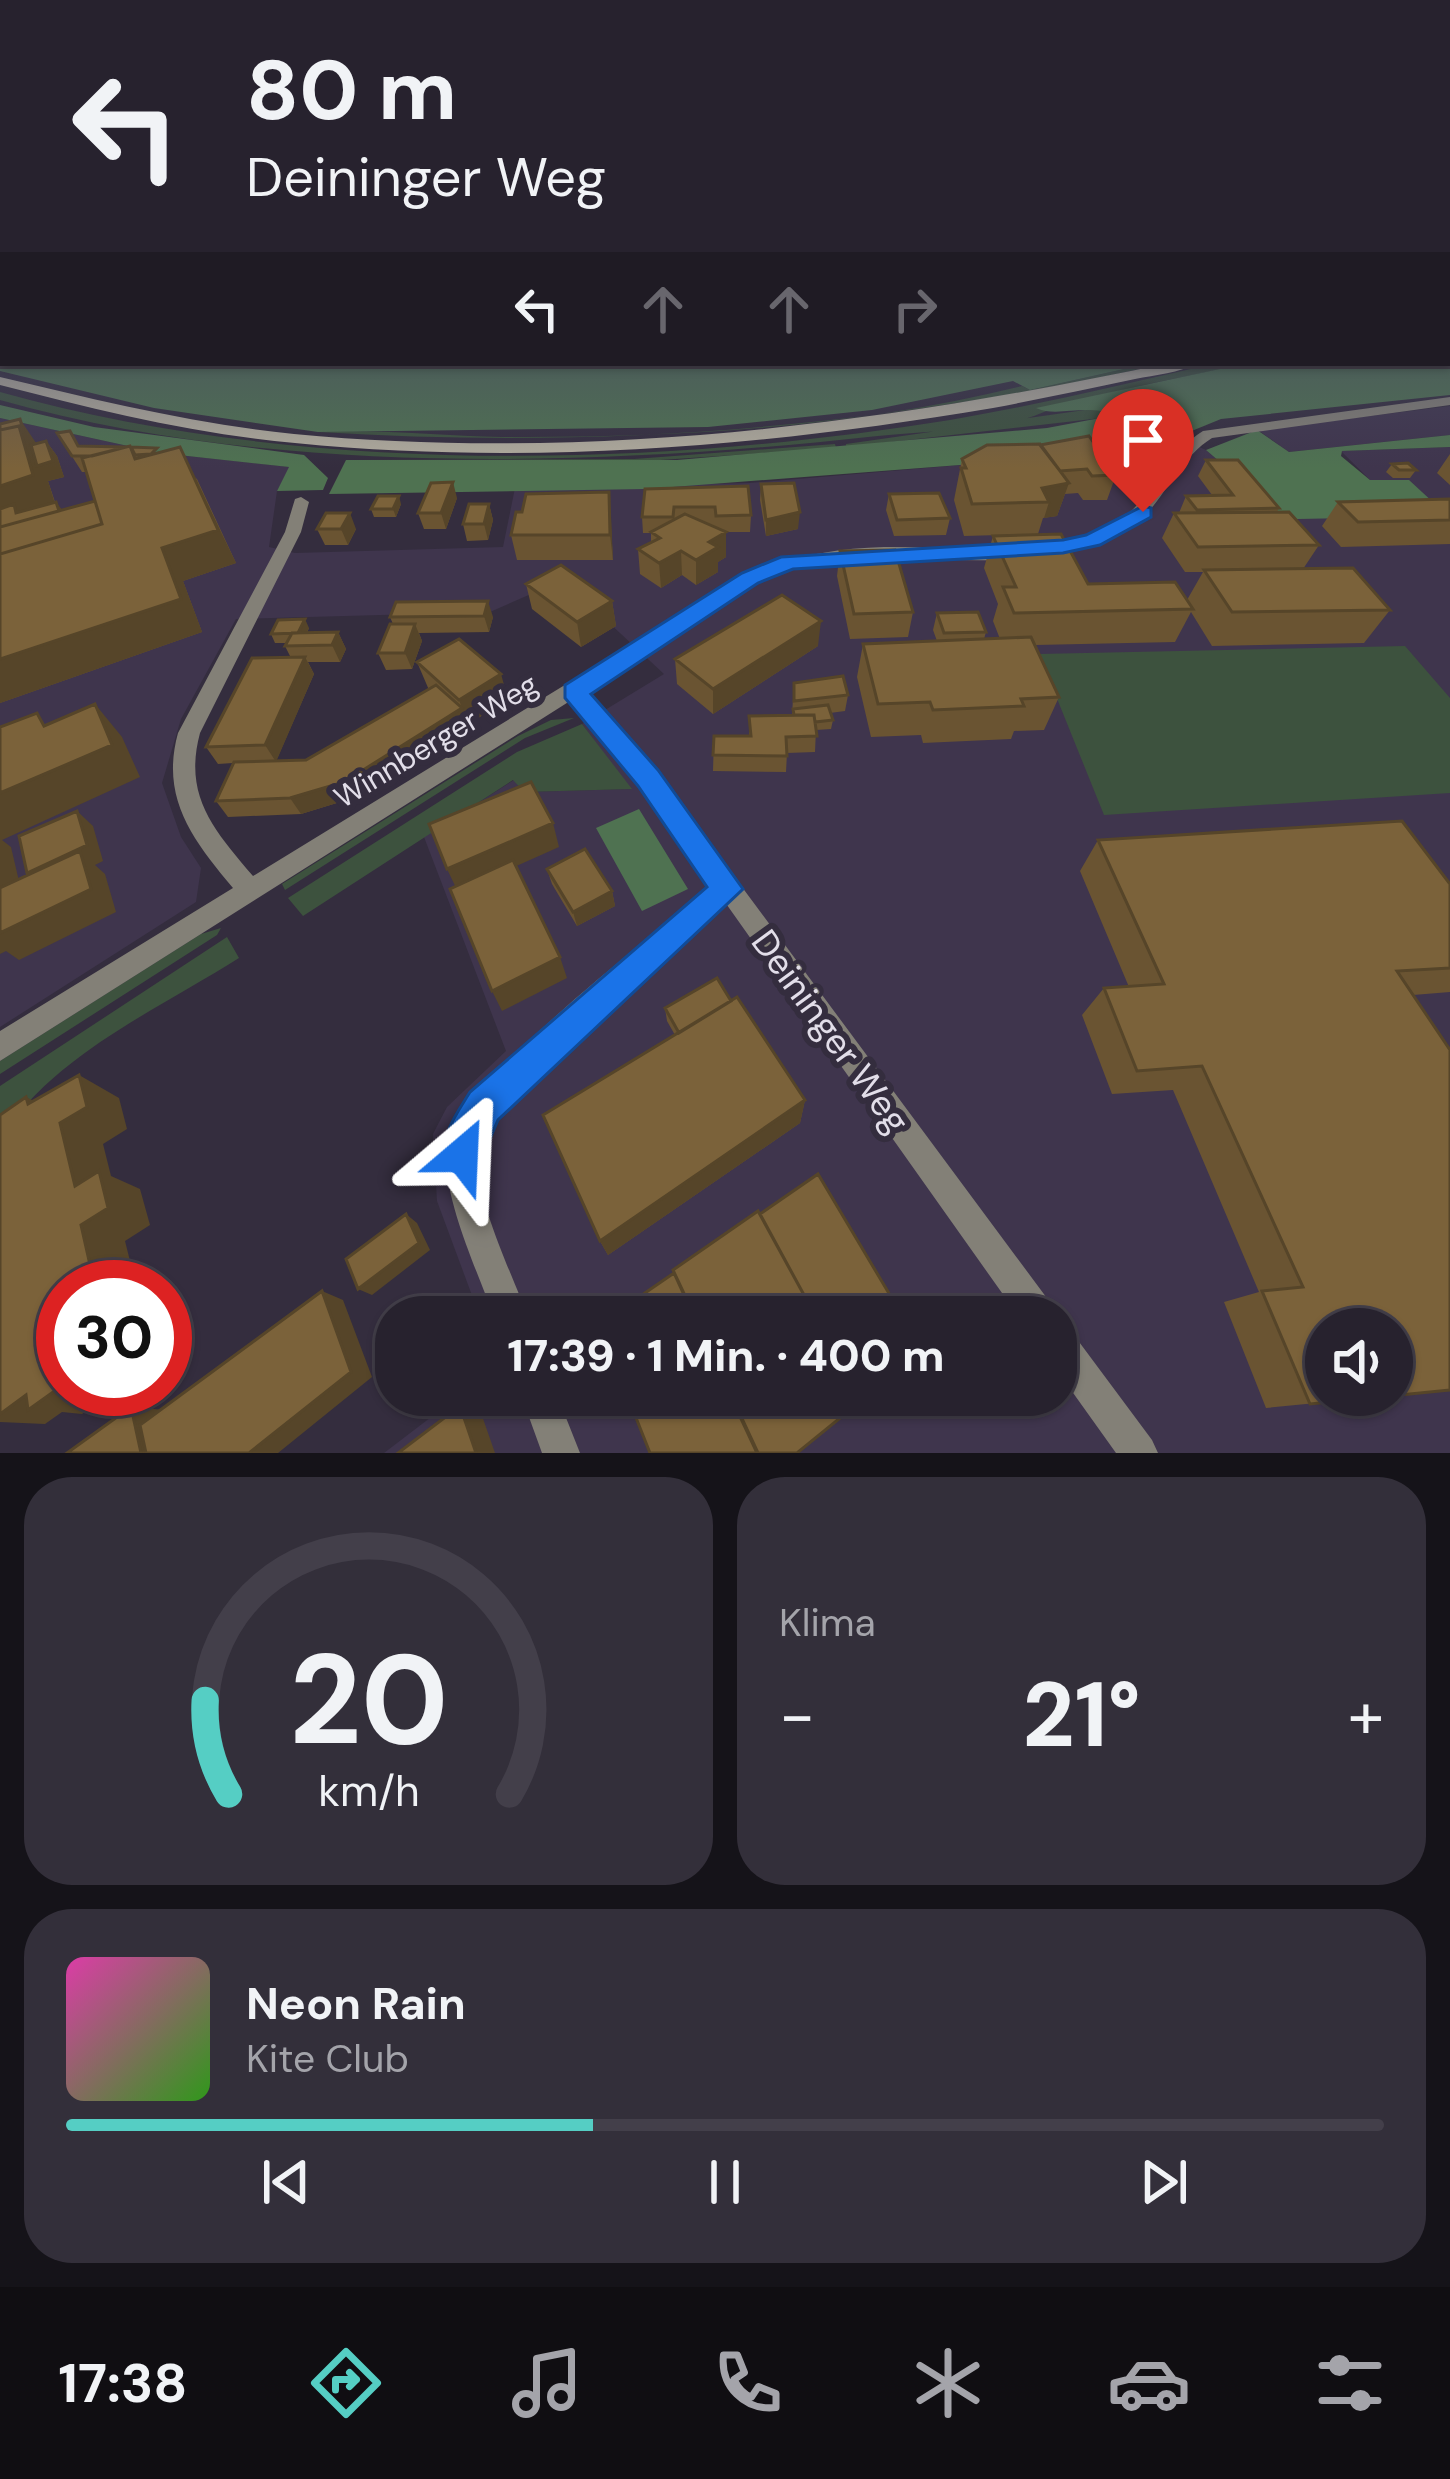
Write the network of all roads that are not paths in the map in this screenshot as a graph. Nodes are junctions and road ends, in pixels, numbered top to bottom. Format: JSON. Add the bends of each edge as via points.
{"nodes":[{"id":1,"x":1175,"y":366,"type":"edge"},
{"id":2,"x":0,"y":381,"type":"edge"},
{"id":3,"x":1450,"y":400,"type":"edge"},
{"id":4,"x":301,"y":502,"type":"dead end"},
{"id":5,"x":574,"y":692,"type":"junction"},
{"id":6,"x":727,"y":889,"type":"junction"},
{"id":7,"x":250,"y":890,"type":"junction"},
{"id":8,"x":0,"y":1047,"type":"edge"},
{"id":9,"x":504,"y":1296,"type":"edge"},
{"id":10,"x":1025,"y":1296,"type":"edge"},
{"id":11,"x":1077,"y":1368,"type":"edge"},
{"id":12,"x":547,"y":1416,"type":"edge"},
{"id":13,"x":561,"y":1453,"type":"edge"},
{"id":14,"x":1139,"y":1453,"type":"edge"}],
"edges":[{"from":1,"to":2,"type":"main road","via":[[870,426],[586,446],[293,436],[122,412]]},
{"from":3,"to":5,"type":"street","name":"Winnberger Weg","via":[[1208,434],[1178,454],[1143,512],[1092,540],[789,562],[750,578]]},
{"from":4,"to":7,"type":"street","via":[[179,765],[201,827]]},
{"from":5,"to":6,"type":"street","name":"Deininger Weg"},
{"from":5,"to":7,"type":"street","name":"Winnberger Weg"},
{"from":6,"to":9,"type":"street","via":[[510,1081],[467,1133],[466,1183]]},
{"from":6,"to":10,"type":"street","name":"Deininger Weg"},
{"from":7,"to":8,"type":"street","name":"Winnberger Weg"},
{"from":11,"to":14,"type":"street"},
{"from":12,"to":13,"type":"street"}]}
